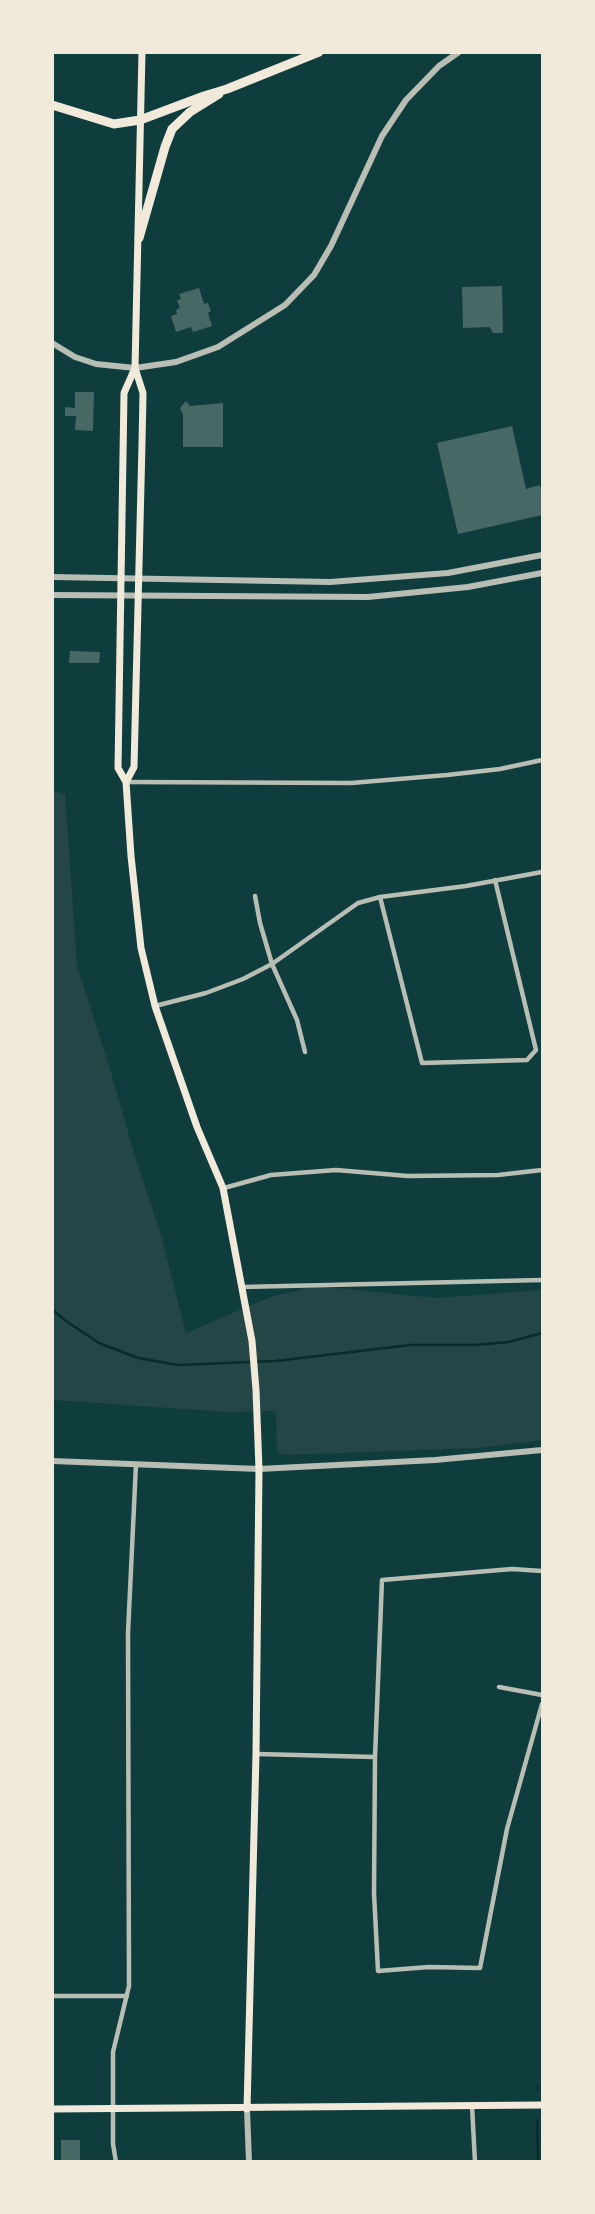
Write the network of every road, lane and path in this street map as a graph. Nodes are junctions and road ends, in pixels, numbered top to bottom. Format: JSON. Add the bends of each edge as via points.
{"nodes":[{"id":1,"x":142,"y":52,"type":"edge"},
{"id":2,"x":319,"y":52,"type":"edge"},
{"id":3,"x":459,"y":52,"type":"edge"},
{"id":4,"x":228,"y":89,"type":"junction"},
{"id":5,"x":52,"y":105,"type":"edge"},
{"id":6,"x":140,"y":120,"type":"junction"},
{"id":7,"x":139,"y":238,"type":"junction"},
{"id":8,"x":52,"y":343,"type":"edge"},
{"id":9,"x":135,"y":368,"type":"junction"},
{"id":10,"x":542,"y":555,"type":"edge"},
{"id":11,"x":542,"y":573,"type":"edge"},
{"id":12,"x":52,"y":577,"type":"edge"},
{"id":13,"x":120,"y":577,"type":"junction"},
{"id":14,"x":138,"y":577,"type":"junction"},
{"id":15,"x":52,"y":595,"type":"edge"},
{"id":16,"x":120,"y":596,"type":"junction"},
{"id":17,"x":137,"y":597,"type":"junction"},
{"id":18,"x":542,"y":760,"type":"edge"},
{"id":19,"x":126,"y":782,"type":"junction"},
{"id":20,"x":542,"y":872,"type":"edge"},
{"id":21,"x":495,"y":880,"type":"junction"},
{"id":22,"x":254,"y":896,"type":"dead end"},
{"id":23,"x":380,"y":897,"type":"junction"},
{"id":24,"x":272,"y":964,"type":"junction"},
{"id":25,"x":155,"y":1006,"type":"junction"},
{"id":26,"x":304,"y":1052,"type":"dead end"},
{"id":27,"x":542,"y":1170,"type":"edge"},
{"id":28,"x":223,"y":1188,"type":"junction"},
{"id":29,"x":542,"y":1280,"type":"edge"},
{"id":30,"x":242,"y":1287,"type":"junction"},
{"id":31,"x":542,"y":1450,"type":"edge"},
{"id":32,"x":52,"y":1461,"type":"edge"},
{"id":33,"x":136,"y":1464,"type":"junction"},
{"id":34,"x":259,"y":1469,"type":"junction"},
{"id":35,"x":542,"y":1570,"type":"edge"},
{"id":36,"x":499,"y":1687,"type":"dead end"},
{"id":37,"x":542,"y":1695,"type":"edge"},
{"id":38,"x":542,"y":1704,"type":"edge"},
{"id":39,"x":256,"y":1754,"type":"junction"},
{"id":40,"x":375,"y":1757,"type":"junction"},
{"id":41,"x":52,"y":1996,"type":"edge"},
{"id":42,"x":127,"y":1996,"type":"junction"},
{"id":43,"x":542,"y":2105,"type":"edge"},
{"id":44,"x":472,"y":2106,"type":"junction"},
{"id":45,"x":52,"y":2109,"type":"edge"},
{"id":46,"x":112,"y":2109,"type":"junction"},
{"id":47,"x":247,"y":2109,"type":"junction"},
{"id":48,"x":116,"y":2161,"type":"edge"},
{"id":49,"x":249,"y":2161,"type":"edge"},
{"id":50,"x":475,"y":2161,"type":"edge"}],
"edges":[{"from":1,"to":6,"type":"main road"},
{"from":2,"to":4,"type":"highway"},
{"from":3,"to":9,"type":"street","via":[[406,100],[382,136],[314,275],[285,305],[218,348],[176,362]]},
{"from":4,"to":6,"type":"highway"},
{"from":4,"to":7,"type":"highway","via":[[172,128]]},
{"from":5,"to":6,"type":"highway","via":[[114,124]]},
{"from":6,"to":7,"type":"main road"},
{"from":7,"to":9,"type":"main road"},
{"from":8,"to":9,"type":"street","via":[[96,364]]},
{"from":9,"to":13,"type":"main road","via":[[124,393]]},
{"from":9,"to":14,"type":"main road","via":[[143,393]]},
{"from":10,"to":14,"type":"street","via":[[448,573],[383,579],[299,582]]},
{"from":11,"to":17,"type":"street","via":[[468,587],[368,597]]},
{"from":12,"to":13,"type":"street"},
{"from":13,"to":14,"type":"street"},
{"from":13,"to":16,"type":"main road"},
{"from":14,"to":17,"type":"main road"},
{"from":15,"to":16,"type":"street"},
{"from":16,"to":17,"type":"street"},
{"from":16,"to":19,"type":"main road","via":[[118,768]]},
{"from":17,"to":19,"type":"main road","via":[[134,767]]},
{"from":18,"to":19,"type":"street","via":[[500,769],[351,783]]},
{"from":19,"to":25,"type":"main road","via":[[141,948]]},
{"from":20,"to":21,"type":"street"},
{"from":21,"to":23,"type":"street"},
{"from":21,"to":23,"type":"street","via":[[536,1050],[527,1060],[422,1063]]},
{"from":22,"to":24,"type":"street"},
{"from":23,"to":24,"type":"street","via":[[358,903]]},
{"from":24,"to":25,"type":"street","via":[[206,993]]},
{"from":24,"to":26,"type":"street","via":[[297,1020]]},
{"from":25,"to":28,"type":"main road"},
{"from":27,"to":28,"type":"street","via":[[498,1175],[336,1170],[271,1175]]},
{"from":28,"to":30,"type":"main road"},
{"from":29,"to":30,"type":"street"},
{"from":30,"to":34,"type":"main road","via":[[252,1341]]},
{"from":31,"to":34,"type":"street"},
{"from":32,"to":33,"type":"street"},
{"from":33,"to":34,"type":"street"},
{"from":33,"to":42,"type":"street","via":[[128,1633]]},
{"from":34,"to":39,"type":"main road"},
{"from":35,"to":40,"type":"street","via":[[382,1580]]},
{"from":36,"to":37,"type":"street"},
{"from":38,"to":40,"type":"street","via":[[507,1829],[480,1968],[378,1971]]},
{"from":39,"to":40,"type":"street"},
{"from":39,"to":47,"type":"main road"},
{"from":41,"to":42,"type":"street"},
{"from":42,"to":46,"type":"street","via":[[113,2052]]},
{"from":43,"to":44,"type":"main road"},
{"from":44,"to":47,"type":"main road"},
{"from":44,"to":50,"type":"street"},
{"from":45,"to":46,"type":"main road"},
{"from":46,"to":47,"type":"main road"},
{"from":46,"to":48,"type":"street"},
{"from":47,"to":49,"type":"street"}]}
